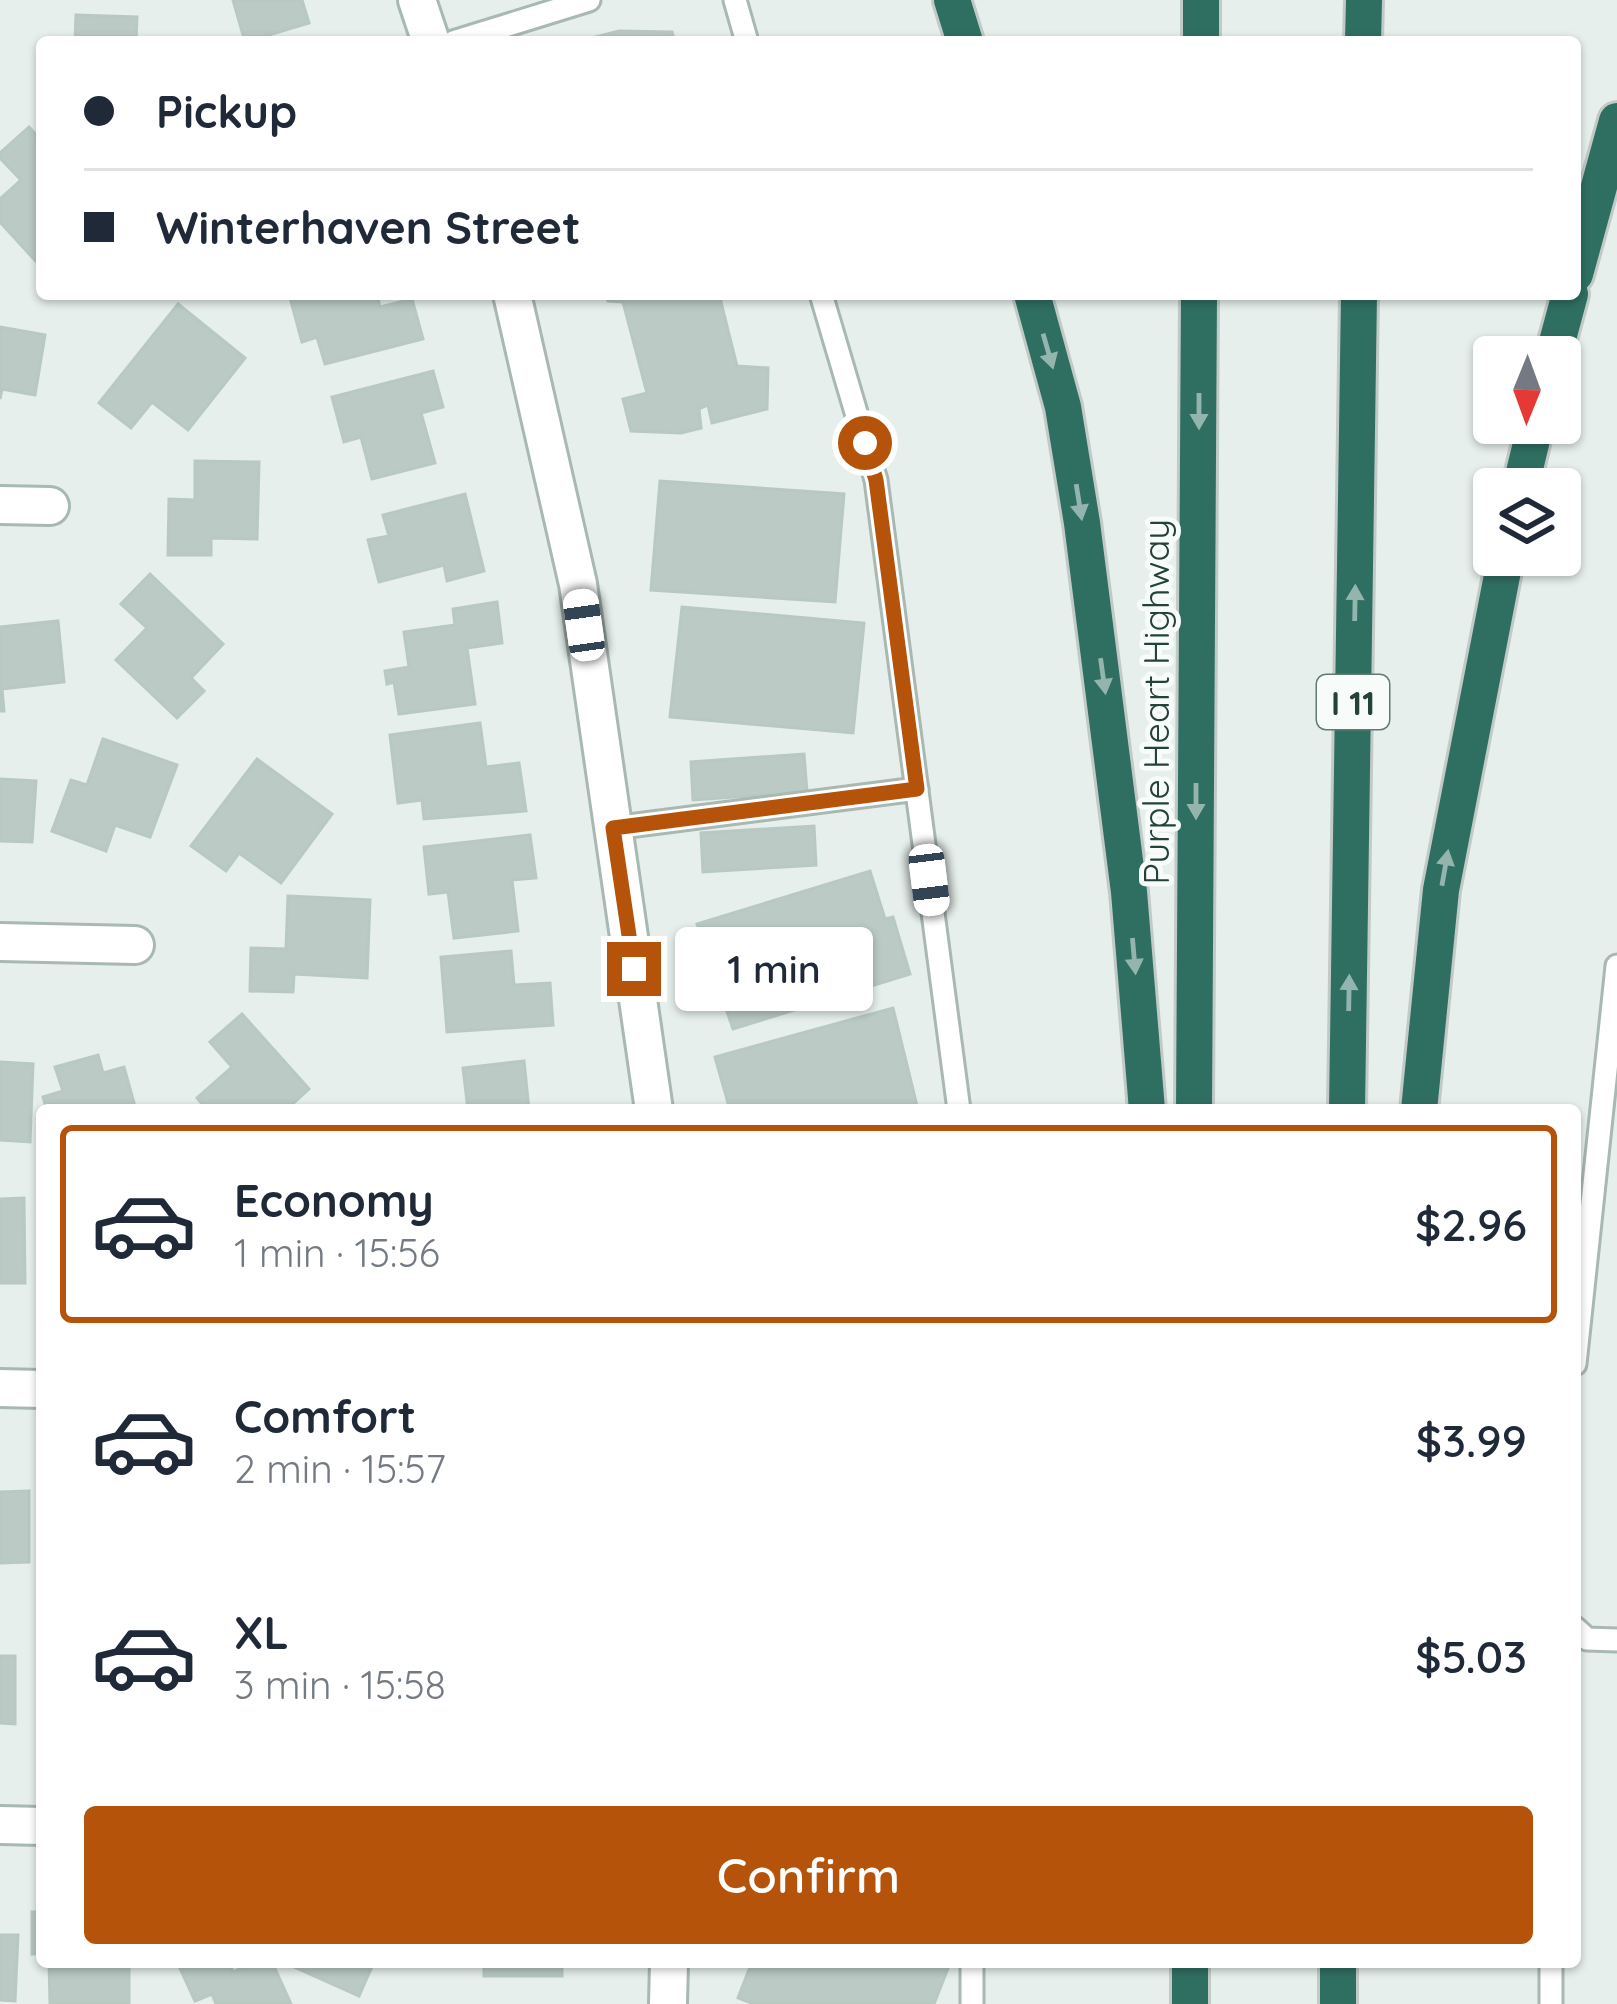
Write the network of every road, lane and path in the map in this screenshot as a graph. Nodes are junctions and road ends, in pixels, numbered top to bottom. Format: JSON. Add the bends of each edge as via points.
{"nodes":[{"id":1,"x":417,"y":0,"type":"edge"},
{"id":2,"x":589,"y":0,"type":"edge"},
{"id":3,"x":735,"y":0,"type":"edge"},
{"id":4,"x":952,"y":0,"type":"edge"},
{"id":5,"x":1201,"y":0,"type":"edge"},
{"id":6,"x":1364,"y":0,"type":"edge"},
{"id":7,"x":429,"y":36,"type":"edge"},
{"id":8,"x":472,"y":36,"type":"edge"},
{"id":9,"x":745,"y":36,"type":"edge"},
{"id":10,"x":963,"y":36,"type":"edge"},
{"id":11,"x":1201,"y":36,"type":"edge"},
{"id":12,"x":1363,"y":36,"type":"edge"},
{"id":13,"x":1617,"y":121,"type":"edge"},
{"id":14,"x":1581,"y":252,"type":"edge"},
{"id":15,"x":513,"y":300,"type":"edge"},
{"id":16,"x":823,"y":300,"type":"edge"},
{"id":17,"x":1034,"y":300,"type":"edge"},
{"id":18,"x":1199,"y":300,"type":"edge"},
{"id":19,"x":1359,"y":300,"type":"edge"},
{"id":20,"x":1568,"y":300,"type":"edge"},
{"id":21,"x":1559,"y":336,"type":"edge"},
{"id":22,"x":0,"y":505,"type":"edge"},
{"id":23,"x":50,"y":506,"type":"dead end"},
{"id":24,"x":1502,"y":576,"type":"edge"},
{"id":25,"x":917,"y":789,"type":"junction"},
{"id":26,"x":613,"y":828,"type":"junction"},
{"id":27,"x":0,"y":942,"type":"edge"},
{"id":28,"x":135,"y":945,"type":"dead end"},
{"id":29,"x":1617,"y":966,"type":"edge"},
{"id":30,"x":1614,"y":998,"type":"edge"},
{"id":31,"x":653,"y":1104,"type":"edge"},
{"id":32,"x":958,"y":1104,"type":"edge"},
{"id":33,"x":1146,"y":1104,"type":"edge"},
{"id":34,"x":1194,"y":1104,"type":"edge"},
{"id":35,"x":1348,"y":1104,"type":"edge"},
{"id":36,"x":1420,"y":1104,"type":"edge"},
{"id":37,"x":1581,"y":1308,"type":"edge"},
{"id":38,"x":0,"y":1388,"type":"edge"},
{"id":39,"x":36,"y":1389,"type":"edge"},
{"id":40,"x":1581,"y":1634,"type":"edge"},
{"id":41,"x":1617,"y":1640,"type":"edge"},
{"id":42,"x":0,"y":1825,"type":"edge"},
{"id":43,"x":36,"y":1826,"type":"edge"},
{"id":44,"x":669,"y":1968,"type":"edge"},
{"id":45,"x":973,"y":1968,"type":"edge"},
{"id":46,"x":1190,"y":1968,"type":"edge"},
{"id":47,"x":1338,"y":1968,"type":"edge"},
{"id":48,"x":1551,"y":1968,"type":"edge"},
{"id":49,"x":668,"y":2004,"type":"edge"},
{"id":50,"x":972,"y":2004,"type":"edge"},
{"id":51,"x":1190,"y":2004,"type":"edge"},
{"id":52,"x":1338,"y":2004,"type":"edge"},
{"id":53,"x":1551,"y":2004,"type":"edge"}],
"edges":[{"from":1,"to":7,"type":"street"},
{"from":2,"to":8,"type":"lane"},
{"from":3,"to":9,"type":"lane"},
{"from":4,"to":10,"type":"highway"},
{"from":5,"to":11,"type":"highway"},
{"from":6,"to":12,"type":"highway"},
{"from":13,"to":14,"type":"highway"},
{"from":15,"to":26,"type":"street","via":[[578,584]]},
{"from":16,"to":25,"type":"lane","via":[[876,480]]},
{"from":17,"to":33,"type":"highway","one_way":true,"via":[[1064,407],[1085,541]]},
{"from":18,"to":34,"type":"highway","name":"Purple Heart Highway","one_way":true},
{"from":35,"to":19,"type":"highway","number":"I 11","one_way":true},
{"from":20,"to":21,"type":"highway"},
{"from":22,"to":23,"type":"street"},
{"from":36,"to":24,"type":"highway","one_way":true,"via":[[1441,890]]},
{"from":25,"to":26,"type":"lane"},
{"from":25,"to":32,"type":"lane"},
{"from":26,"to":31,"type":"street"},
{"from":27,"to":28,"type":"street"},
{"from":29,"to":30,"type":"lane"},
{"from":30,"to":37,"type":"lane"},
{"from":38,"to":39,"type":"street"},
{"from":40,"to":41,"type":"lane"},
{"from":42,"to":43,"type":"street"},
{"from":44,"to":49,"type":"street"},
{"from":45,"to":50,"type":"lane"},
{"from":46,"to":51,"type":"highway"},
{"from":47,"to":52,"type":"highway"},
{"from":48,"to":53,"type":"lane"}]}
